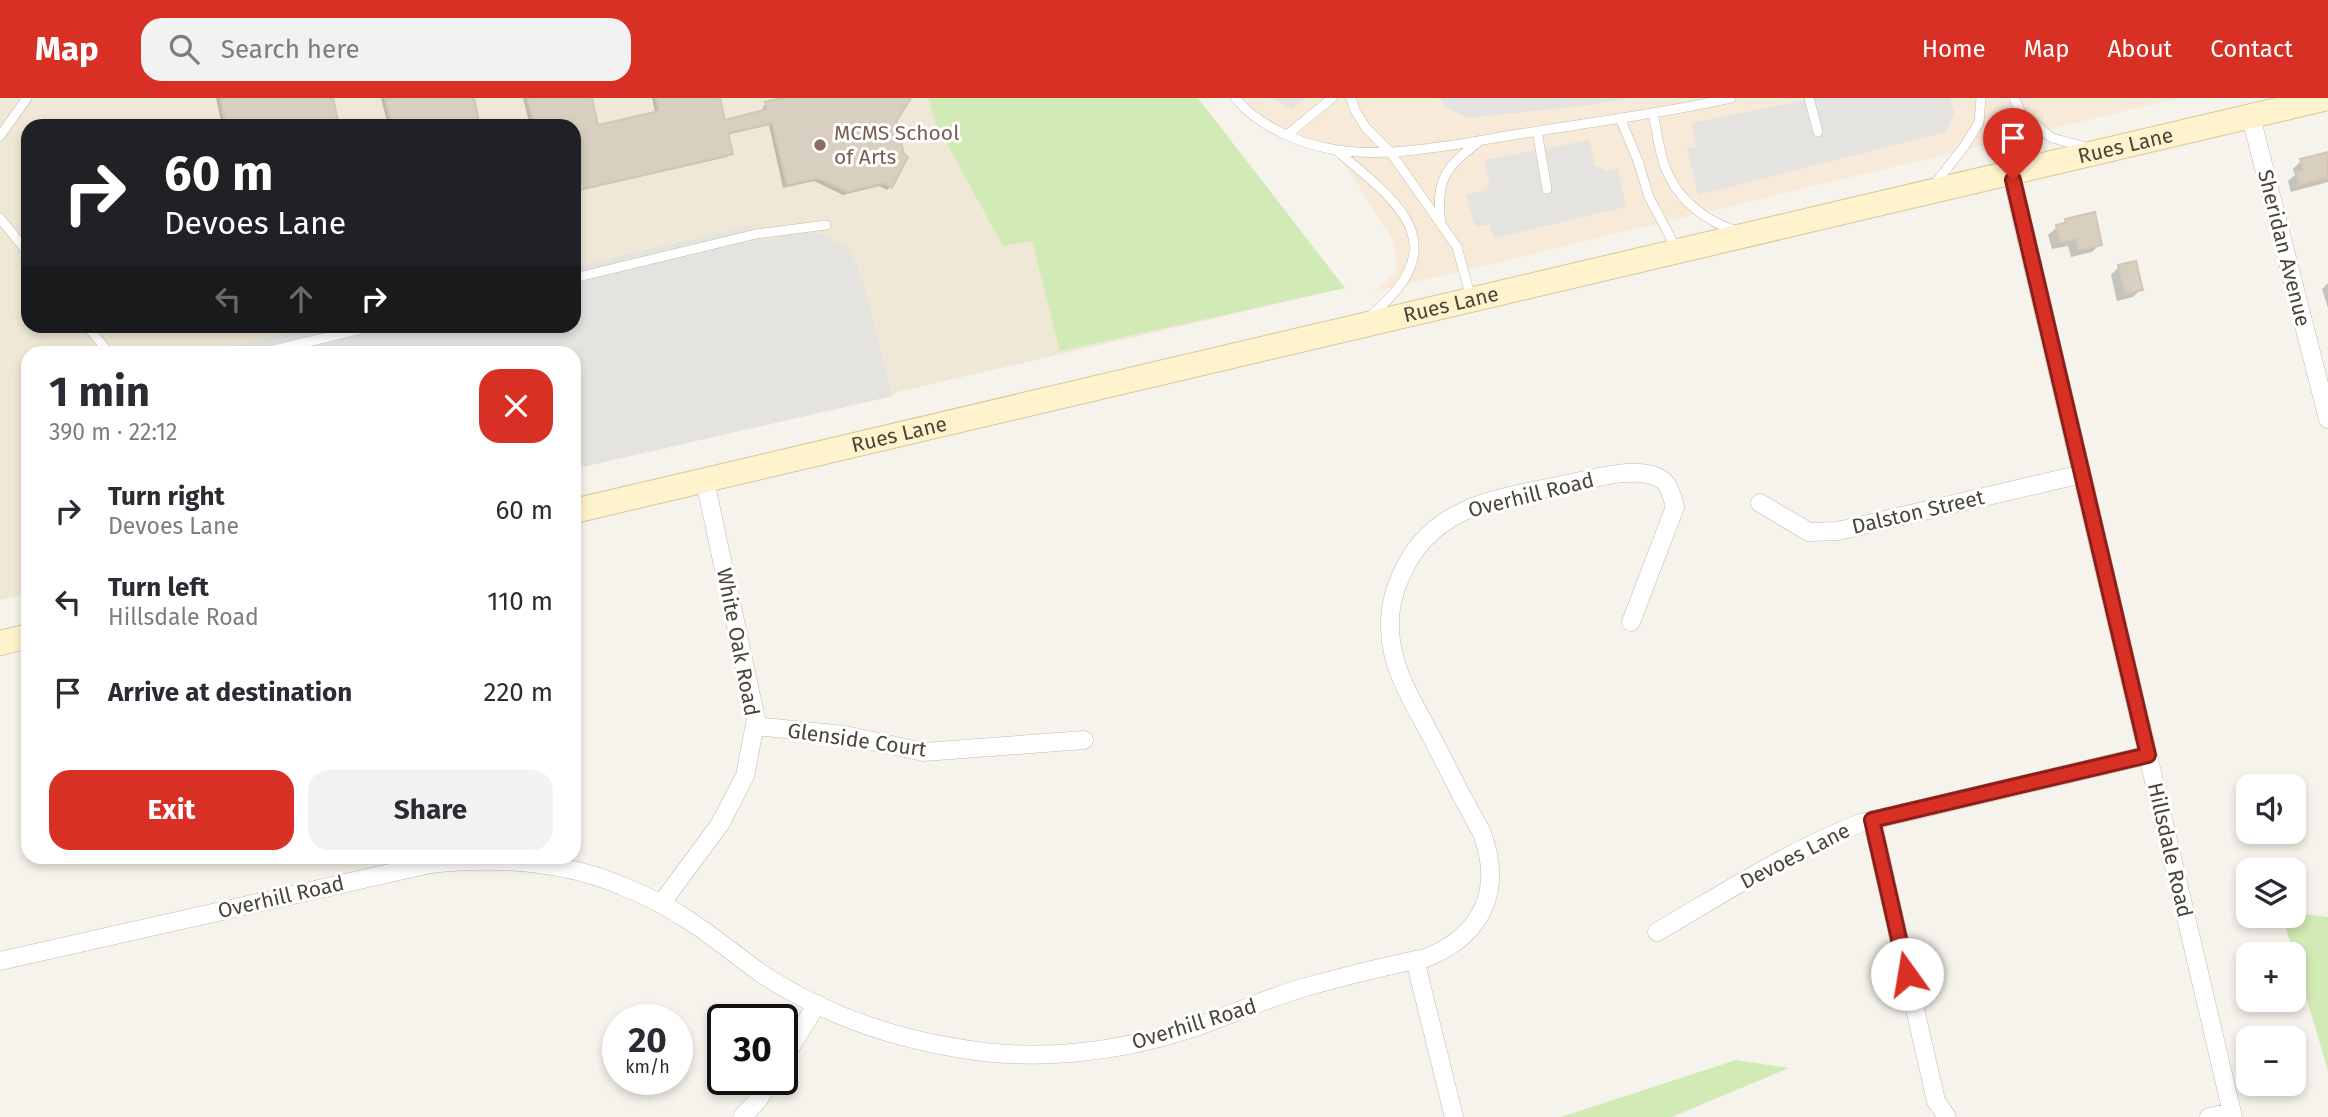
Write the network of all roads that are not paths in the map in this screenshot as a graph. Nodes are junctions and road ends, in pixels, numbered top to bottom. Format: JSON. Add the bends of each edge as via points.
{"nodes":[{"id":1,"x":27,"y":98,"type":"edge"},
{"id":2,"x":1234,"y":98,"type":"edge"},
{"id":3,"x":1332,"y":98,"type":"edge"},
{"id":4,"x":1352,"y":98,"type":"edge"},
{"id":5,"x":1731,"y":98,"type":"edge"},
{"id":6,"x":1809,"y":98,"type":"edge"},
{"id":7,"x":1981,"y":98,"type":"edge"},
{"id":8,"x":2014,"y":98,"type":"edge"},
{"id":9,"x":2328,"y":98,"type":"edge"},
{"id":10,"x":1653,"y":113,"type":"junction"},
{"id":11,"x":2251,"y":117,"type":"junction"},
{"id":12,"x":1620,"y":118,"type":"junction"},
{"id":13,"x":1537,"y":131,"type":"junction"},
{"id":14,"x":1818,"y":132,"type":"dead end"},
{"id":15,"x":1287,"y":135,"type":"junction"},
{"id":16,"x":0,"y":136,"type":"edge"},
{"id":17,"x":1483,"y":139,"type":"junction"},
{"id":18,"x":1336,"y":150,"type":"junction"},
{"id":19,"x":2105,"y":151,"type":"junction"},
{"id":20,"x":1391,"y":153,"type":"junction"},
{"id":21,"x":2011,"y":173,"type":"junction"},
{"id":22,"x":1547,"y":189,"type":"dead end"},
{"id":23,"x":1927,"y":193,"type":"junction"},
{"id":24,"x":0,"y":218,"type":"edge"},
{"id":25,"x":826,"y":225,"type":"dead end"},
{"id":26,"x":1441,"y":226,"type":"junction"},
{"id":27,"x":1749,"y":235,"type":"junction"},
{"id":28,"x":21,"y":244,"type":"edge"},
{"id":29,"x":1679,"y":252,"type":"junction"},
{"id":30,"x":581,"y":276,"type":"edge"},
{"id":31,"x":1472,"y":300,"type":"junction"},
{"id":32,"x":1354,"y":328,"type":"junction"},
{"id":33,"x":345,"y":333,"type":"edge"},
{"id":34,"x":290,"y":346,"type":"edge"},
{"id":35,"x":2328,"y":419,"type":"edge"},
{"id":36,"x":2082,"y":474,"type":"junction"},
{"id":37,"x":705,"y":481,"type":"junction"},
{"id":38,"x":1760,"y":503,"type":"dead end"},
{"id":39,"x":581,"y":510,"type":"edge"},
{"id":40,"x":1631,"y":622,"type":"dead end"},
{"id":41,"x":21,"y":638,"type":"edge"},
{"id":42,"x":0,"y":642,"type":"edge"},
{"id":43,"x":755,"y":726,"type":"junction"},
{"id":44,"x":1084,"y":740,"type":"dead end"},
{"id":45,"x":2148,"y":755,"type":"junction"},
{"id":46,"x":1872,"y":820,"type":"junction"},
{"id":47,"x":430,"y":864,"type":"edge"},
{"id":48,"x":546,"y":864,"type":"edge"},
{"id":49,"x":661,"y":904,"type":"junction"},
{"id":50,"x":1657,"y":932,"type":"dead end"},
{"id":51,"x":1415,"y":960,"type":"junction"},
{"id":52,"x":0,"y":961,"type":"edge"},
{"id":53,"x":817,"y":1004,"type":"junction"},
{"id":54,"x":798,"y":1034,"type":"edge"},
{"id":55,"x":761,"y":1095,"type":"edge"},
{"id":56,"x":2232,"y":1114,"type":"edge"},
{"id":57,"x":742,"y":1117,"type":"edge"},
{"id":58,"x":1454,"y":1117,"type":"edge"},
{"id":59,"x":1947,"y":1117,"type":"edge"},
{"id":60,"x":2209,"y":1117,"type":"edge"}],
"edges":[{"from":1,"to":16,"type":"lane"},
{"from":2,"to":15,"type":"lane"},
{"from":3,"to":15,"type":"lane"},
{"from":4,"to":20,"type":"lane","via":[[1366,128]]},
{"from":5,"to":10,"type":"lane"},
{"from":6,"to":14,"type":"lane"},
{"from":7,"to":23,"type":"lane","via":[[1979,123]]},
{"from":8,"to":19,"type":"lane","via":[[2021,113],[2052,138]]},
{"from":9,"to":11,"type":"main road","name":"Rues Lane"},
{"from":10,"to":12,"type":"lane"},
{"from":10,"to":27,"type":"lane","via":[[1668,175],[1686,203],[1720,226]]},
{"from":11,"to":19,"type":"main road","name":"Rues Lane"},
{"from":11,"to":35,"type":"street","name":"Sheridan Avenue"},
{"from":12,"to":13,"type":"lane"},
{"from":12,"to":29,"type":"lane","via":[[1650,197]]},
{"from":13,"to":17,"type":"lane"},
{"from":13,"to":22,"type":"lane"},
{"from":15,"to":18,"type":"lane"},
{"from":17,"to":20,"type":"lane"},
{"from":17,"to":26,"type":"lane","via":[[1455,160],[1443,177],[1438,202]]},
{"from":18,"to":20,"type":"lane"},
{"from":18,"to":32,"type":"lane","via":[[1389,195],[1414,237],[1413,263],[1402,283],[1387,302]]},
{"from":19,"to":21,"type":"main road","name":"Rues Lane"},
{"from":20,"to":26,"type":"lane"},
{"from":21,"to":23,"type":"main road","name":"Rues Lane"},
{"from":21,"to":36,"type":"street","name":"Hillsdale Road"},
{"from":23,"to":27,"type":"main road","name":"Rues Lane"},
{"from":24,"to":28,"type":"lane"},
{"from":25,"to":30,"type":"lane","via":[[756,234]]},
{"from":26,"to":31,"type":"lane","via":[[1457,247]]},
{"from":27,"to":29,"type":"main road","name":"Rues Lane"},
{"from":29,"to":31,"type":"main road","name":"Rues Lane"},
{"from":31,"to":32,"type":"main road","name":"Rues Lane"},
{"from":32,"to":37,"type":"main road","name":"Rues Lane"},
{"from":33,"to":34,"type":"lane"},
{"from":36,"to":38,"type":"street","name":"Dalston Street","via":[[1838,531],[1809,532]]},
{"from":36,"to":45,"type":"street","name":"Hillsdale Road"},
{"from":37,"to":39,"type":"main road","name":"Rues Lane"},
{"from":37,"to":43,"type":"street","name":"White Oak Road"},
{"from":40,"to":51,"type":"street","name":"Overhill Road","via":[[1675,507],[1670,489],[1661,479],[1644,473],[1619,474],[1464,509],[1441,523],[1406,564],[1390,616],[1393,656],[1481,831],[1491,867],[1486,904],[1472,928],[1443,951]]},
{"from":41,"to":42,"type":"main road"},
{"from":43,"to":44,"type":"street","name":"Glenside Court","via":[[845,735],[924,752]]},
{"from":43,"to":49,"type":"street","name":"White Oak Road","via":[[745,776],[720,824]]},
{"from":45,"to":46,"type":"street","name":"Devoes Lane"},
{"from":45,"to":56,"type":"street","name":"Hillsdale Road"},
{"from":46,"to":50,"type":"street","name":"Devoes Lane","via":[[1784,857]]},
{"from":46,"to":59,"type":"street","via":[[1936,1101]]},
{"from":47,"to":52,"type":"street","name":"Overhill Road"},
{"from":48,"to":49,"type":"street","name":"Overhill Road","via":[[620,885]]},
{"from":49,"to":53,"type":"street","name":"Overhill Road","via":[[765,976]]},
{"from":51,"to":53,"type":"street","name":"Overhill Road","via":[[1301,989],[1166,1036],[1115,1048],[1063,1053],[959,1049],[858,1022]]},
{"from":51,"to":58,"type":"street"},
{"from":53,"to":54,"type":"street"},
{"from":55,"to":57,"type":"street"},
{"from":56,"to":60,"type":"street"}]}
